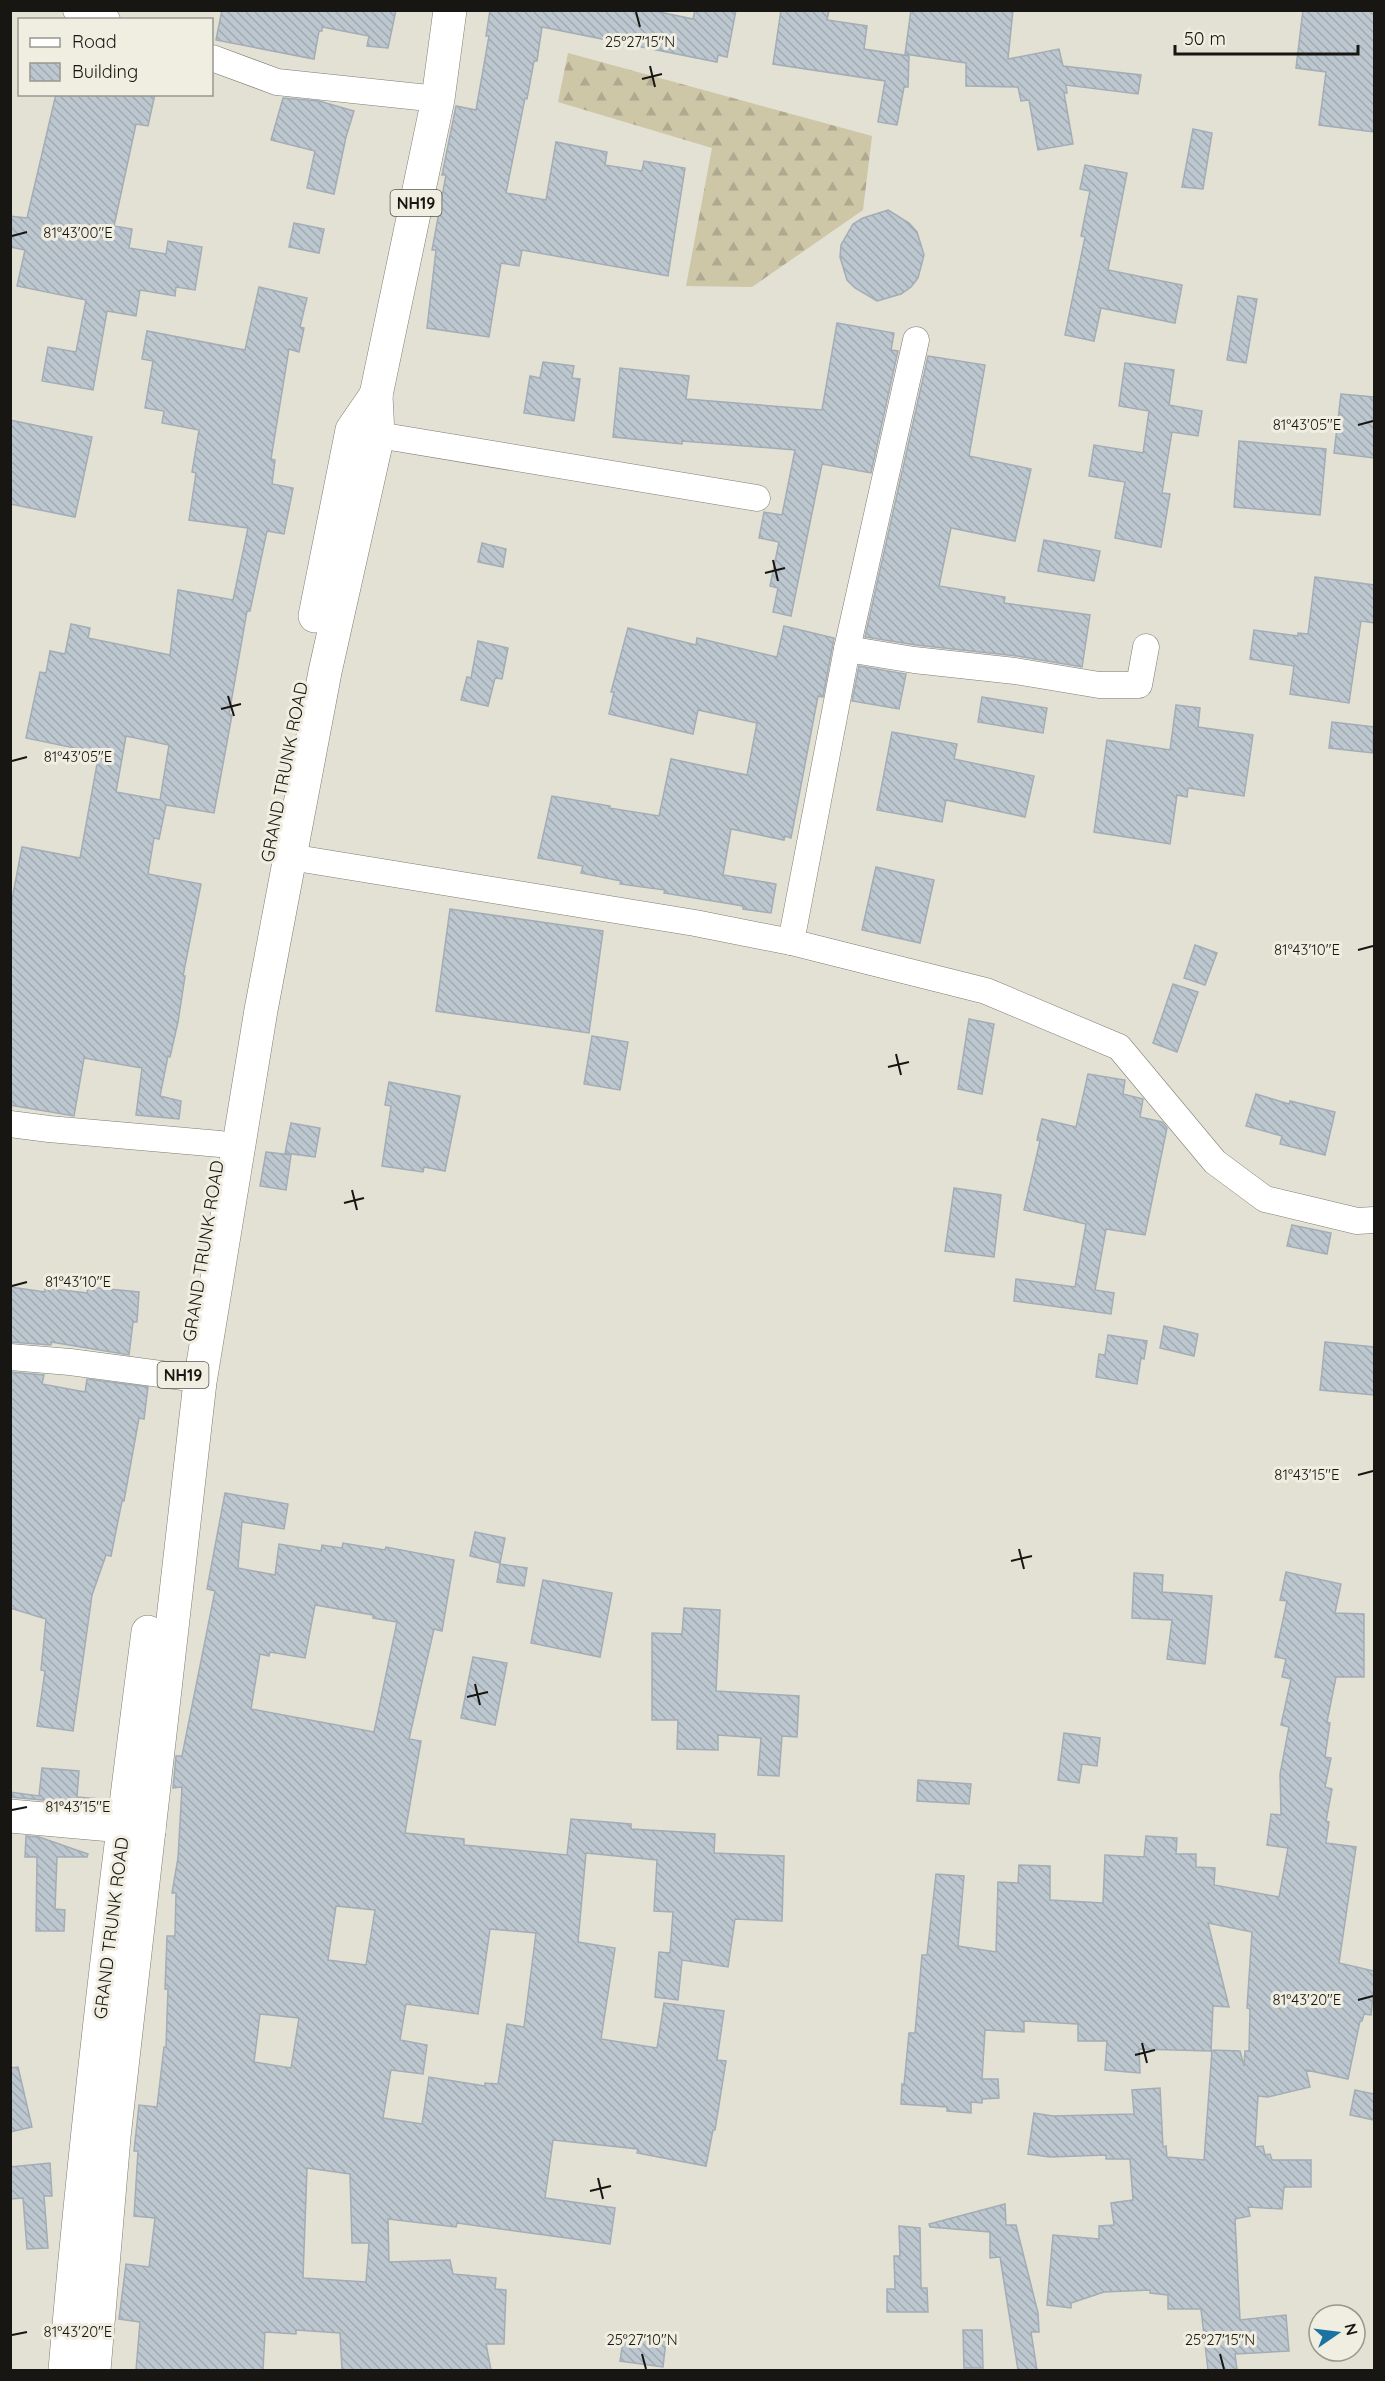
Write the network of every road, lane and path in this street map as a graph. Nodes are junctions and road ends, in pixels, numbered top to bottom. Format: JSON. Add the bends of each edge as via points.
{"nodes":[{"id":1,"x":76,"y":10,"type":"edge"},
{"id":2,"x":450,"y":10,"type":"edge"},
{"id":3,"x":101,"y":18,"type":"edge"},
{"id":4,"x":213,"y":58,"type":"edge"},
{"id":5,"x":438,"y":99,"type":"junction"},
{"id":6,"x":916,"y":340,"type":"dead end"},
{"id":7,"x":376,"y":395,"type":"junction"},
{"id":8,"x":378,"y":435,"type":"junction"},
{"id":9,"x":757,"y":498,"type":"dead end"},
{"id":10,"x":1146,"y":647,"type":"dead end"},
{"id":11,"x":846,"y":649,"type":"junction"},
{"id":12,"x":290,"y":857,"type":"junction"},
{"id":13,"x":791,"y":942,"type":"junction"},
{"id":14,"x":10,"y":1124,"type":"edge"},
{"id":15,"x":220,"y":1144,"type":"junction"},
{"id":16,"x":1374,"y":1220,"type":"edge"},
{"id":17,"x":10,"y":1357,"type":"edge"},
{"id":18,"x":183,"y":1377,"type":"junction"},
{"id":19,"x":10,"y":1816,"type":"edge"},
{"id":20,"x":136,"y":1828,"type":"junction"},
{"id":21,"x":64,"y":2370,"type":"edge"},
{"id":22,"x":94,"y":2370,"type":"edge"}],
"edges":[{"from":1,"to":3,"type":"street"},
{"from":2,"to":5,"type":"main road","name":"GRAND TRUNK ROAD","number":"NH19"},
{"from":4,"to":5,"type":"street","via":[[277,82]]},
{"from":5,"to":7,"type":"main road","name":"GRAND TRUNK ROAD","number":"NH19"},
{"from":6,"to":11,"type":"street"},
{"from":7,"to":8,"type":"main road","name":"GRAND TRUNK ROAD","number":"NH19"},
{"from":7,"to":15,"type":"main road","name":"GRAND TRUNK ROAD","number":"NH19","via":[[352,430],[268,853]]},
{"from":8,"to":9,"type":"street"},
{"from":8,"to":12,"type":"main road","name":"GRAND TRUNK ROAD","number":"NH19","via":[[325,672]]},
{"from":10,"to":11,"type":"street","via":[[1140,685],[1099,685]]},
{"from":11,"to":13,"type":"street"},
{"from":12,"to":13,"type":"street"},
{"from":12,"to":20,"type":"main road","name":"GRAND TRUNK ROAD","number":"NH19","via":[[200,1382]]},
{"from":13,"to":16,"type":"street","via":[[986,991],[1119,1047],[1215,1162],[1265,1199],[1357,1221]]},
{"from":14,"to":15,"type":"street"},
{"from":15,"to":18,"type":"main road","name":"GRAND TRUNK ROAD","number":"NH19"},
{"from":17,"to":18,"type":"street"},
{"from":18,"to":20,"type":"main road","name":"GRAND TRUNK ROAD","number":"NH19"},
{"from":19,"to":20,"type":"main road"},
{"from":20,"to":21,"type":"main road","name":"GRAND TRUNK ROAD","number":"NH19","via":[[80,2195]]},
{"from":20,"to":22,"type":"main road","name":"GRAND TRUNK ROAD","number":"NH19"}]}
